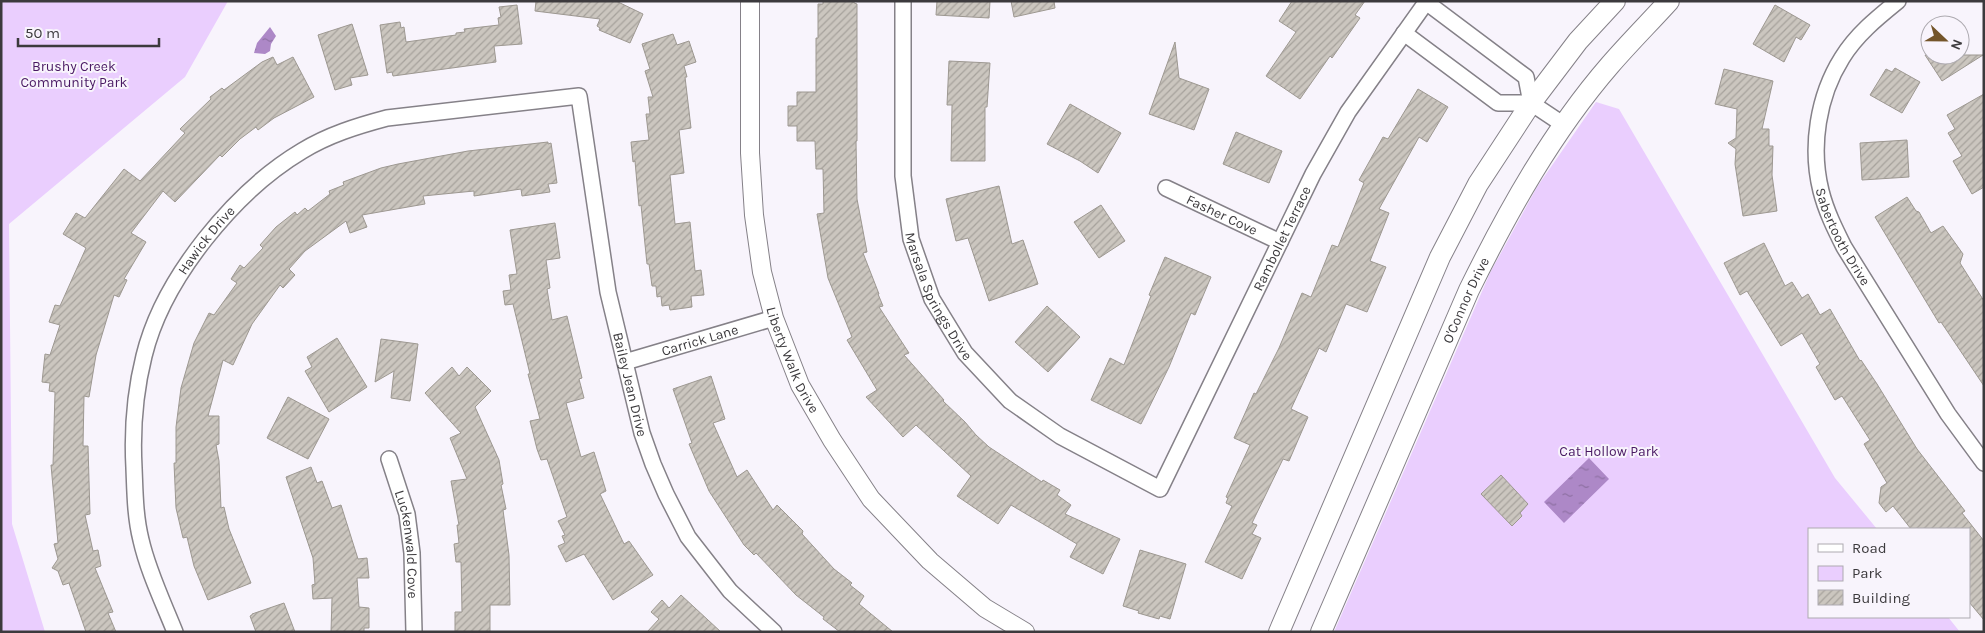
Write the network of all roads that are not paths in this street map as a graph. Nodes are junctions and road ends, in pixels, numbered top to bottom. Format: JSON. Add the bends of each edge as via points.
{"nodes":[{"id":1,"x":750,"y":1,"type":"edge"},
{"id":2,"x":903,"y":1,"type":"edge"},
{"id":3,"x":1615,"y":1,"type":"edge"},
{"id":4,"x":1669,"y":1,"type":"edge"},
{"id":5,"x":1898,"y":1,"type":"edge"},
{"id":6,"x":1426,"y":2,"type":"edge"},
{"id":7,"x":1404,"y":33,"type":"junction"},
{"id":8,"x":579,"y":96,"type":"joint"},
{"id":9,"x":1531,"y":103,"type":"junction"},
{"id":10,"x":1564,"y":125,"type":"junction"},
{"id":11,"x":1166,"y":188,"type":"dead end"},
{"id":12,"x":1280,"y":242,"type":"junction"},
{"id":13,"x":774,"y":318,"type":"junction"},
{"id":14,"x":625,"y":362,"type":"junction"},
{"id":15,"x":389,"y":459,"type":"dead end"},
{"id":16,"x":1984,"y":463,"type":"edge"},
{"id":17,"x":1160,"y":489,"type":"joint"},
{"id":18,"x":768,"y":630,"type":"edge"},
{"id":19,"x":175,"y":632,"type":"edge"},
{"id":20,"x":414,"y":632,"type":"edge"},
{"id":21,"x":1025,"y":632,"type":"edge"},
{"id":22,"x":1279,"y":632,"type":"edge"},
{"id":23,"x":1321,"y":632,"type":"edge"}],
"edges":[{"from":1,"to":13,"type":"street","name":"Liberty Walk Drive","via":[[750,153],[754,215],[762,272]]},
{"from":2,"to":17,"type":"street","name":"Marsala Springs Drive","via":[[903,176],[911,239],[932,299],[964,353],[1010,401],[1060,436]]},
{"from":3,"to":9,"type":"main road","via":[[1578,41]]},
{"from":4,"to":10,"type":"main road","name":"O'Connor Drive","via":[[1609,66]]},
{"from":5,"to":16,"type":"street","name":"Sabertooth Drive","via":[[1864,30],[1842,56],[1835,70],[1824,98],[1818,128],[1816,159],[1821,190],[1830,219],[1844,247],[1948,414]]},
{"from":6,"to":7,"type":"street","name":"Rambollet Terrace"},
{"from":6,"to":9,"type":"street","via":[[1526,77]]},
{"from":7,"to":9,"type":"street","via":[[1498,103]]},
{"from":7,"to":12,"type":"street","name":"Rambollet Terrace","via":[[1348,112]]},
{"from":8,"to":14,"type":"street","name":"Bailey Jean Drive","via":[[608,292]]},
{"from":8,"to":19,"type":"street","name":"Hawick Drive","via":[[387,118],[358,126],[303,150],[277,168],[253,188],[208,236],[170,291],[155,322],[144,355],[134,417],[135,506],[141,540]]},
{"from":9,"to":10,"type":"street"},
{"from":9,"to":22,"type":"main road","via":[[1478,184],[1440,258]]},
{"from":10,"to":23,"type":"main road","name":"O'Connor Drive","via":[[1515,202],[1469,290]]},
{"from":11,"to":12,"type":"street","name":"Fasher Cove"},
{"from":12,"to":17,"type":"street","name":"Rambollet Terrace"},
{"from":13,"to":14,"type":"street","name":"Carrick Lane"},
{"from":13,"to":21,"type":"street","name":"Liberty Walk Drive","via":[[800,385],[871,499],[930,561],[985,608]]},
{"from":14,"to":18,"type":"street","name":"Bailey Jean Drive","via":[[642,433],[680,523],[725,584]]},
{"from":15,"to":20,"type":"street","name":"Luckenwald Cove","via":[[407,514]]}]}
